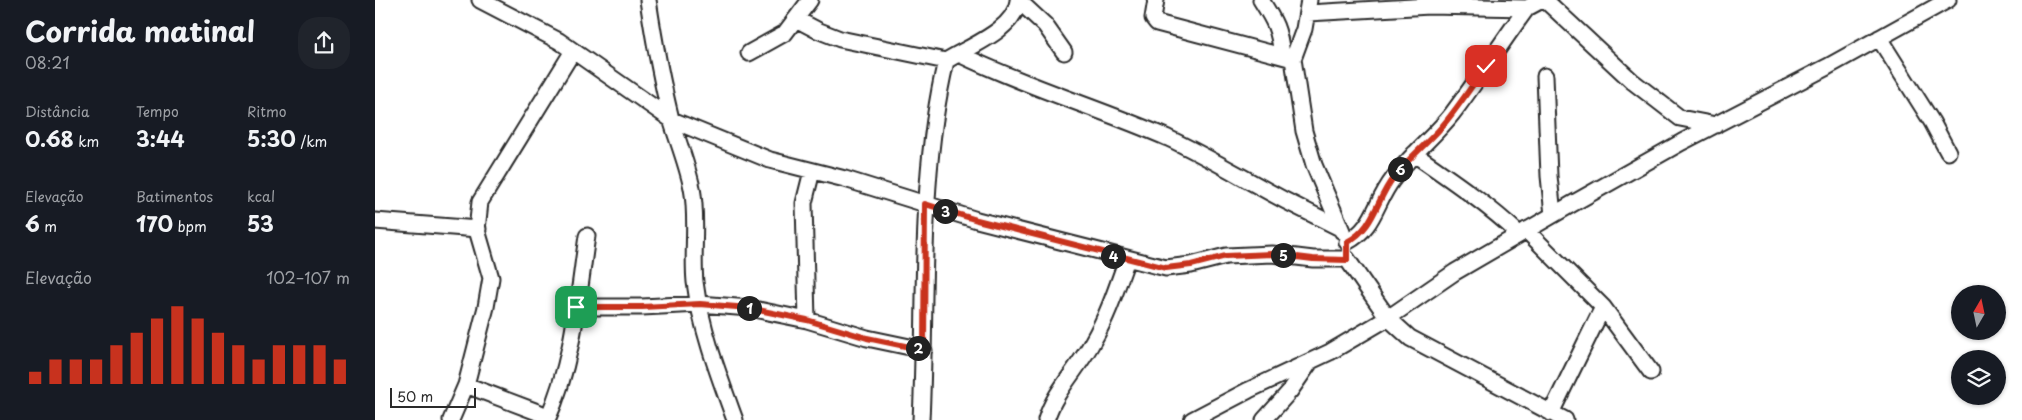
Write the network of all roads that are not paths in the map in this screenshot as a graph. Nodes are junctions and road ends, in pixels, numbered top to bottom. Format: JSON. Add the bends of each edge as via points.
{"nodes":[{"id":1,"x":480,"y":0,"type":"edge"},
{"id":2,"x":648,"y":0,"type":"edge"},
{"id":3,"x":810,"y":0,"type":"edge"},
{"id":4,"x":1156,"y":0,"type":"edge"},
{"id":5,"x":1261,"y":0,"type":"edge"},
{"id":6,"x":1543,"y":0,"type":"edge"},
{"id":7,"x":1949,"y":0,"type":"edge"},
{"id":8,"x":1018,"y":1,"type":"edge"},
{"id":9,"x":1430,"y":3,"type":"edge"},
{"id":10,"x":1309,"y":6,"type":"edge"},
{"id":11,"x":1527,"y":8,"type":"junction"},
{"id":12,"x":796,"y":19,"type":"junction"},
{"id":13,"x":1879,"y":38,"type":"junction"},
{"id":14,"x":573,"y":51,"type":"junction"},
{"id":15,"x":1064,"y":52,"type":"dead end"},
{"id":16,"x":749,"y":53,"type":"dead end"},
{"id":17,"x":959,"y":54,"type":"junction"},
{"id":18,"x":1287,"y":57,"type":"junction"},
{"id":19,"x":946,"y":61,"type":"junction"},
{"id":20,"x":1545,"y":76,"type":"dead end"},
{"id":21,"x":1680,"y":118,"type":"junction"},
{"id":22,"x":672,"y":120,"type":"junction"},
{"id":23,"x":1716,"y":125,"type":"junction"},
{"id":24,"x":1683,"y":142,"type":"junction"},
{"id":25,"x":1948,"y":152,"type":"dead end"},
{"id":26,"x":1413,"y":154,"type":"junction"},
{"id":27,"x":812,"y":171,"type":"junction"},
{"id":28,"x":925,"y":204,"type":"junction"},
{"id":29,"x":1553,"y":216,"type":"junction"},
{"id":30,"x":375,"y":221,"type":"edge"},
{"id":31,"x":478,"y":230,"type":"junction"},
{"id":32,"x":1523,"y":232,"type":"junction"},
{"id":33,"x":1344,"y":235,"type":"junction"},
{"id":34,"x":587,"y":236,"type":"dead end"},
{"id":35,"x":1127,"y":259,"type":"junction"},
{"id":36,"x":1347,"y":260,"type":"junction"},
{"id":37,"x":700,"y":304,"type":"junction"},
{"id":38,"x":576,"y":307,"type":"junction"},
{"id":39,"x":1603,"y":307,"type":"junction"},
{"id":40,"x":1388,"y":318,"type":"junction"},
{"id":41,"x":807,"y":320,"type":"junction"},
{"id":42,"x":924,"y":350,"type":"junction"},
{"id":43,"x":1311,"y":361,"type":"junction"},
{"id":44,"x":1651,"y":372,"type":"dead end"},
{"id":45,"x":466,"y":385,"type":"junction"},
{"id":46,"x":1558,"y":416,"type":"edge"},
{"id":47,"x":451,"y":420,"type":"edge"},
{"id":48,"x":547,"y":420,"type":"edge"},
{"id":49,"x":735,"y":420,"type":"edge"},
{"id":50,"x":921,"y":420,"type":"edge"},
{"id":51,"x":1046,"y":420,"type":"edge"},
{"id":52,"x":1192,"y":420,"type":"edge"},
{"id":53,"x":1265,"y":420,"type":"edge"}],
"edges":[{"from":1,"to":14,"type":"street"},
{"from":2,"to":22,"type":"street","via":[[655,54]]},
{"from":3,"to":12,"type":"street"},
{"from":4,"to":18,"type":"street","via":[[1153,18],[1157,23]]},
{"from":5,"to":18,"type":"street","via":[[1277,25]]},
{"from":6,"to":11,"type":"street"},
{"from":6,"to":21,"type":"street","via":[[1631,81]]},
{"from":7,"to":13,"type":"street"},
{"from":8,"to":15,"type":"street","via":[[1045,25]]},
{"from":8,"to":17,"type":"street","via":[[1010,22]]},
{"from":9,"to":10,"type":"street"},
{"from":9,"to":11,"type":"street"},
{"from":10,"to":18,"type":"street"},
{"from":11,"to":26,"type":"street","via":[[1453,113]]},
{"from":12,"to":16,"type":"street","via":[[785,32]]},
{"from":12,"to":19,"type":"street","via":[[840,39]]},
{"from":13,"to":23,"type":"street"},
{"from":13,"to":25,"type":"street"},
{"from":14,"to":22,"type":"street"},
{"from":14,"to":31,"type":"street","via":[[481,202]]},
{"from":17,"to":19,"type":"street"},
{"from":17,"to":33,"type":"street","via":[[1212,159]]},
{"from":18,"to":33,"type":"street","via":[[1313,165]]},
{"from":19,"to":28,"type":"street","via":[[939,87]]},
{"from":20,"to":29,"type":"street"},
{"from":21,"to":23,"type":"street"},
{"from":21,"to":24,"type":"street"},
{"from":22,"to":27,"type":"street","via":[[770,160]]},
{"from":22,"to":37,"type":"street","via":[[692,188],[695,282]]},
{"from":23,"to":24,"type":"street"},
{"from":24,"to":29,"type":"street"},
{"from":26,"to":32,"type":"street"},
{"from":26,"to":33,"type":"street","via":[[1391,181],[1359,236]]},
{"from":27,"to":28,"type":"street"},
{"from":27,"to":41,"type":"street","via":[[804,210]]},
{"from":28,"to":35,"type":"street"},
{"from":28,"to":42,"type":"street"},
{"from":29,"to":32,"type":"street"},
{"from":30,"to":31,"type":"street"},
{"from":31,"to":45,"type":"street","via":[[491,278]]},
{"from":32,"to":39,"type":"street"},
{"from":32,"to":40,"type":"street","via":[[1455,272]]},
{"from":33,"to":36,"type":"street"},
{"from":34,"to":38,"type":"street"},
{"from":35,"to":36,"type":"street","via":[[1166,268],[1226,256],[1272,254]]},
{"from":35,"to":51,"type":"street","via":[[1093,342],[1061,389]]},
{"from":36,"to":40,"type":"street"},
{"from":37,"to":38,"type":"street"},
{"from":37,"to":41,"type":"street","via":[[749,308]]},
{"from":37,"to":49,"type":"street","via":[[717,371]]},
{"from":38,"to":48,"type":"street","via":[[569,355],[557,399]]},
{"from":39,"to":44,"type":"street"},
{"from":39,"to":46,"type":"street"},
{"from":40,"to":43,"type":"street"},
{"from":40,"to":46,"type":"street","via":[[1428,349]]},
{"from":41,"to":42,"type":"street","via":[[858,336]]},
{"from":42,"to":50,"type":"street"},
{"from":43,"to":52,"type":"street"},
{"from":43,"to":53,"type":"street"},
{"from":45,"to":47,"type":"street"},
{"from":45,"to":48,"type":"street","via":[[540,413]]}]}
